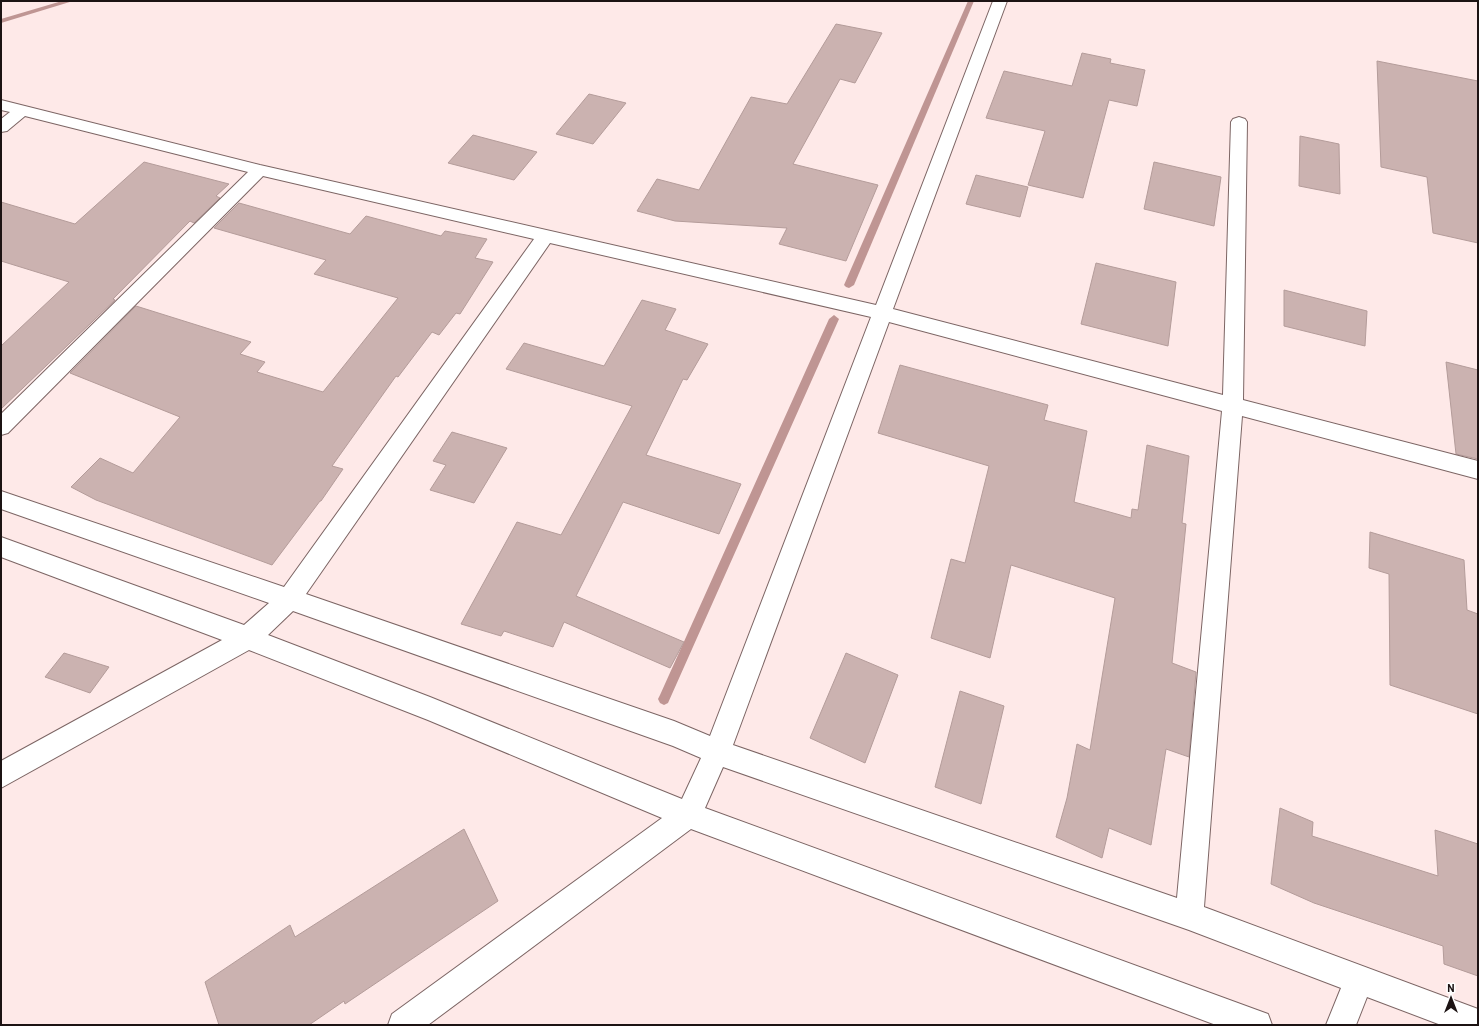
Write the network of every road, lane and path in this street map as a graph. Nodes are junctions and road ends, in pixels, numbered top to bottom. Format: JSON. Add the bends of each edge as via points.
{"nodes":[{"id":1,"x":1000,"y":1,"type":"edge"},
{"id":2,"x":1,"y":105,"type":"edge"},
{"id":3,"x":22,"y":110,"type":"junction"},
{"id":4,"x":1239,"y":122,"type":"dead end"},
{"id":5,"x":1,"y":127,"type":"edge"},
{"id":6,"x":260,"y":170,"type":"junction"},
{"id":7,"x":546,"y":236,"type":"junction"},
{"id":8,"x":882,"y":313,"type":"junction"},
{"id":9,"x":1233,"y":405,"type":"junction"},
{"id":10,"x":1,"y":427,"type":"edge"},
{"id":11,"x":1478,"y":470,"type":"edge"},
{"id":12,"x":1,"y":500,"type":"edge"},
{"id":13,"x":1,"y":547,"type":"edge"},
{"id":14,"x":289,"y":599,"type":"junction"},
{"id":15,"x":248,"y":638,"type":"junction"},
{"id":16,"x":717,"y":752,"type":"junction"},
{"id":17,"x":1,"y":776,"type":"edge"},
{"id":18,"x":688,"y":815,"type":"junction"},
{"id":19,"x":1190,"y":916,"type":"junction"},
{"id":20,"x":1359,"y":980,"type":"junction"},
{"id":21,"x":1478,"y":1024,"type":"edge"},
{"id":22,"x":403,"y":1025,"type":"edge"},
{"id":23,"x":1257,"y":1025,"type":"edge"},
{"id":24,"x":1341,"y":1025,"type":"edge"}],
"edges":[{"from":1,"to":8,"type":"street"},
{"from":2,"to":3,"type":"street"},
{"from":3,"to":5,"type":"street"},
{"from":3,"to":6,"type":"street"},
{"from":4,"to":9,"type":"street"},
{"from":6,"to":7,"type":"street"},
{"from":6,"to":10,"type":"street"},
{"from":7,"to":8,"type":"street"},
{"from":7,"to":14,"type":"street"},
{"from":8,"to":9,"type":"street"},
{"from":8,"to":16,"type":"street"},
{"from":9,"to":11,"type":"street"},
{"from":9,"to":19,"type":"street"},
{"from":12,"to":14,"type":"street"},
{"from":13,"to":15,"type":"street"},
{"from":14,"to":15,"type":"street"},
{"from":14,"to":16,"type":"street","via":[[674,734]]},
{"from":15,"to":17,"type":"street"},
{"from":15,"to":18,"type":"street","via":[[430,709]]},
{"from":16,"to":18,"type":"street"},
{"from":16,"to":19,"type":"street"},
{"from":18,"to":22,"type":"street"},
{"from":18,"to":23,"type":"street"},
{"from":19,"to":20,"type":"street"},
{"from":20,"to":21,"type":"street"},
{"from":20,"to":24,"type":"street"}]}
